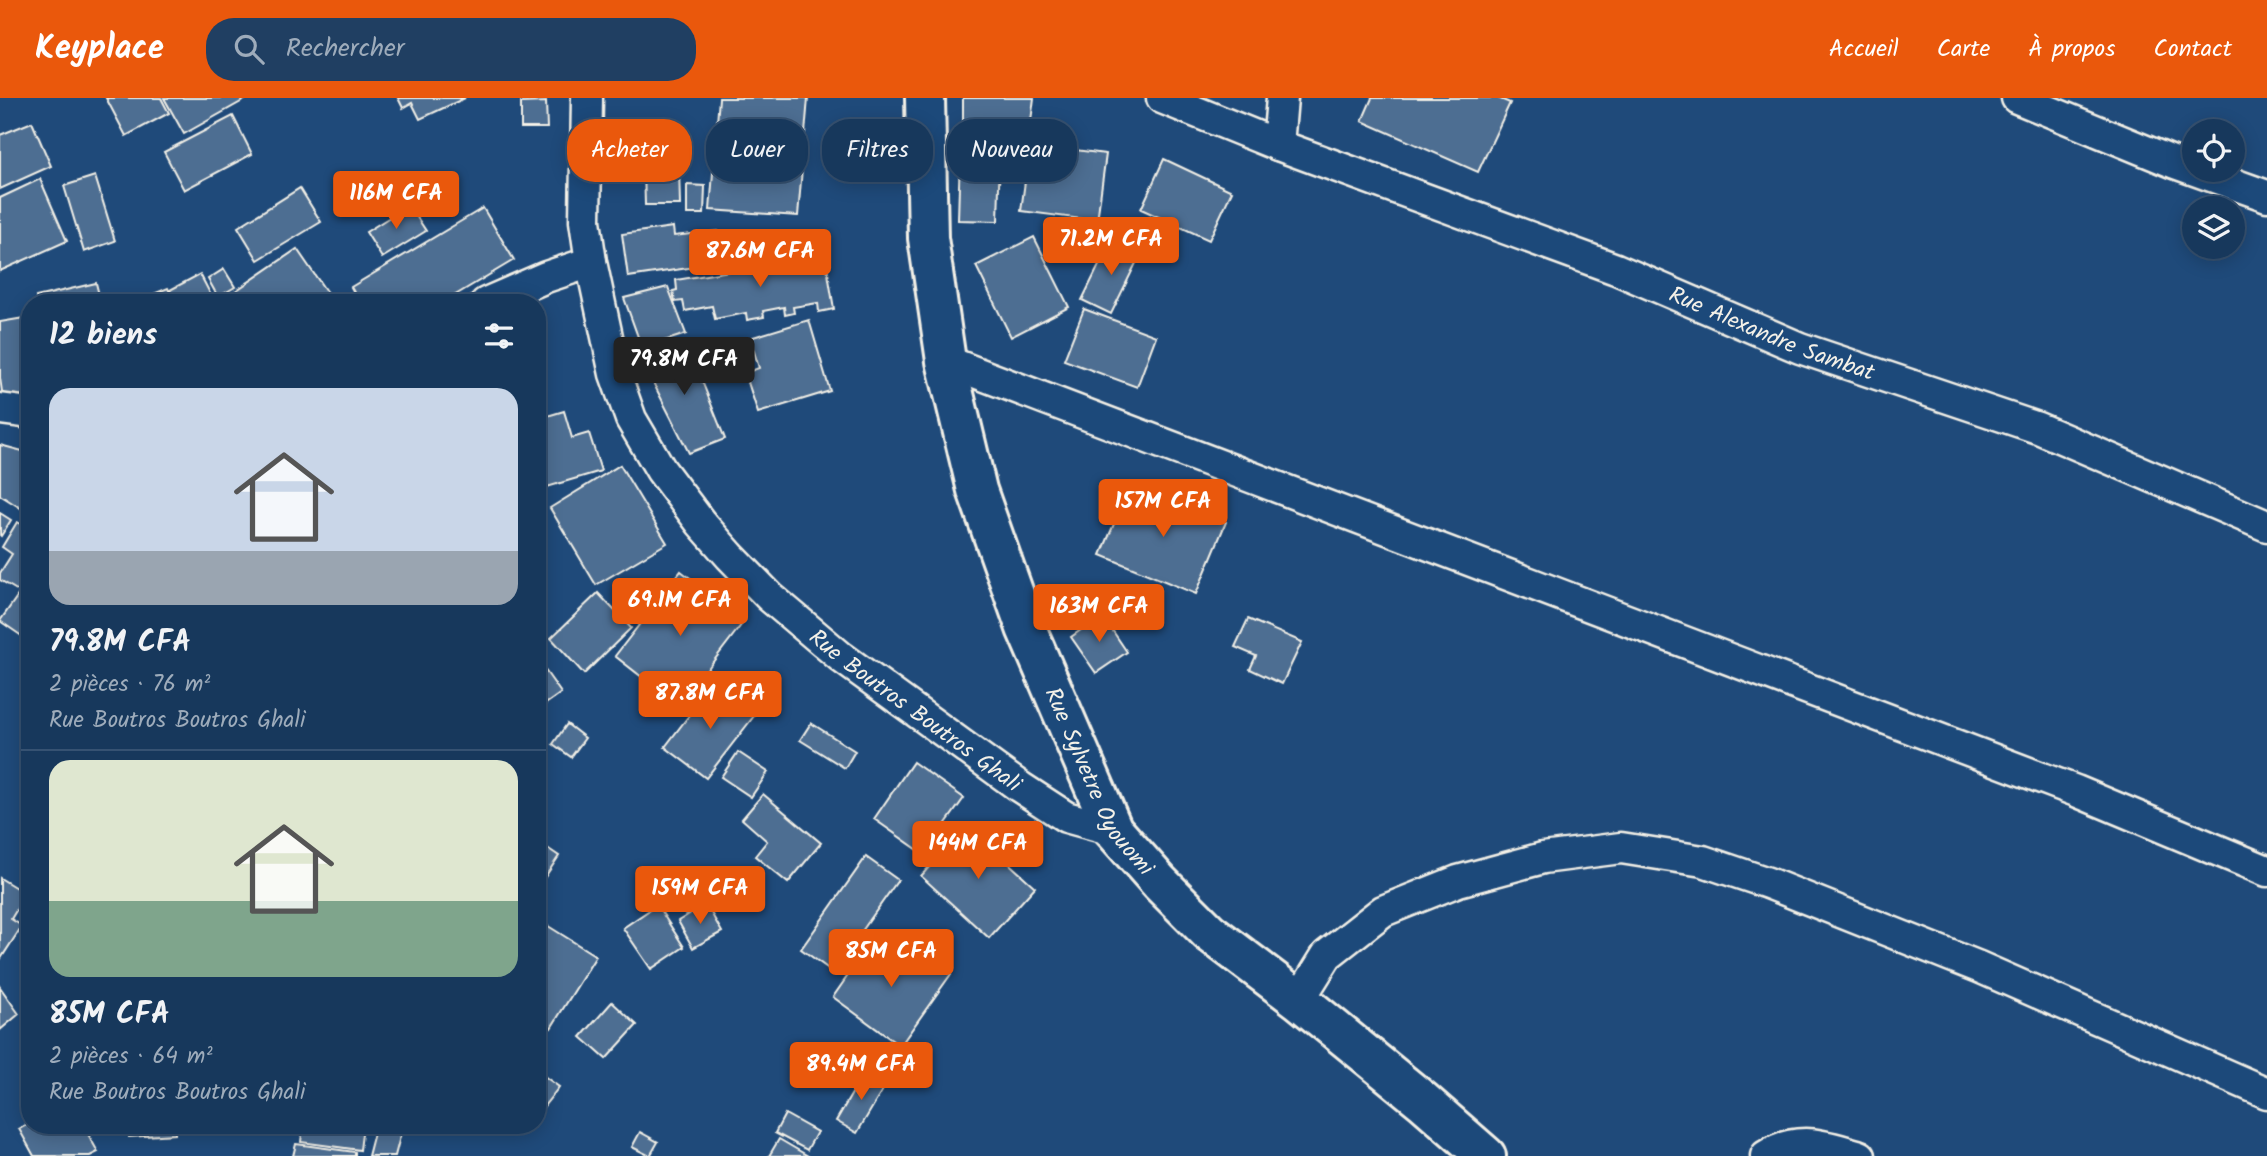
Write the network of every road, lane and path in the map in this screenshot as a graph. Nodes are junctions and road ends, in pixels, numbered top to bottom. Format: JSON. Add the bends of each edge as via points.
{"nodes":[{"id":1,"x":587,"y":98,"type":"edge"},
{"id":2,"x":925,"y":98,"type":"edge"},
{"id":3,"x":1162,"y":98,"type":"edge"},
{"id":4,"x":1282,"y":98,"type":"edge"},
{"id":5,"x":2017,"y":98,"type":"edge"},
{"id":6,"x":1278,"y":145,"type":"junction"},
{"id":7,"x":2267,"y":196,"type":"edge"},
{"id":8,"x":591,"y":262,"type":"junction"},
{"id":9,"x":507,"y":294,"type":"edge"},
{"id":10,"x":946,"y":360,"type":"junction"},
{"id":11,"x":0,"y":408,"type":"edge"},
{"id":12,"x":21,"y":412,"type":"edge"},
{"id":13,"x":2267,"y":526,"type":"edge"},
{"id":14,"x":1113,"y":830,"type":"junction"},
{"id":15,"x":2267,"y":871,"type":"edge"},
{"id":16,"x":1299,"y":1000,"type":"junction"},
{"id":17,"x":2267,"y":1093,"type":"edge"},
{"id":18,"x":1486,"y":1156,"type":"edge"},
{"id":19,"x":1766,"y":1156,"type":"edge"},
{"id":20,"x":1860,"y":1156,"type":"edge"}],
"edges":[{"from":1,"to":8,"type":"street","name":"Rue Boutros Boutros Ghali","via":[[585,221]]},
{"from":2,"to":10,"type":"street","name":"Rue Sylvetre Oyouomi","via":[[928,238]]},
{"from":3,"to":6,"type":"street","name":"Rue Alexandre Sambat"},
{"from":4,"to":6,"type":"street"},
{"from":5,"to":7,"type":"street"},
{"from":6,"to":13,"type":"street","name":"Rue Alexandre Sambat","via":[[1616,269],[1800,348],[2038,429]]},
{"from":8,"to":9,"type":"street"},
{"from":8,"to":14,"type":"street","name":"Rue Boutros Boutros Ghali","via":[[615,374],[631,419],[661,470],[730,556],[841,657],[1020,787],[1066,817]]},
{"from":10,"to":14,"type":"street","name":"Rue Sylvetre Oyouomi","via":[[977,490],[1002,562]]},
{"from":10,"to":15,"type":"street","via":[[2076,791]]},
{"from":11,"to":12,"type":"street"},
{"from":14,"to":16,"type":"street","name":"Rue Sylvetre Oyouomi","via":[[1209,932]]},
{"from":16,"to":17,"type":"street","via":[[1328,955],[1383,911],[1458,881],[1543,858],[1621,848],[1703,861],[1768,883],[1979,967]]},
{"from":16,"to":18,"type":"street","name":"Rue Sylvetre Oyouomi"},
{"from":19,"to":20,"type":"street","via":[[1796,1143]]}]}
